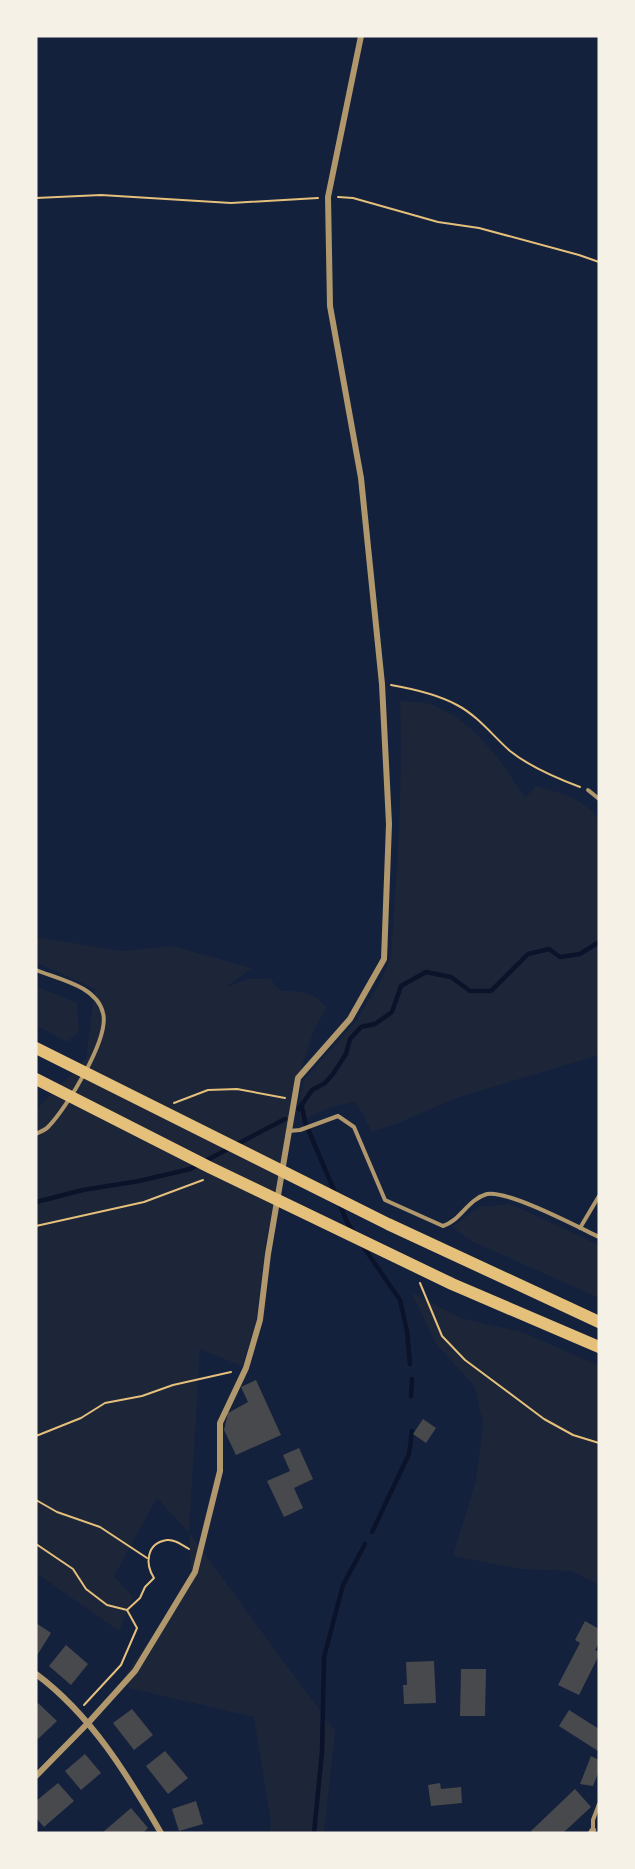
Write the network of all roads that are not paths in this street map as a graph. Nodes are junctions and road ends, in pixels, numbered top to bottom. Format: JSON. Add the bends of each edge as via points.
{"nodes":[{"id":1,"x":361,"y":36,"type":"edge"},
{"id":2,"x":588,"y":789,"type":"road end"},
{"id":3,"x":599,"y":799,"type":"edge"},
{"id":4,"x":36,"y":970,"type":"edge"},
{"id":5,"x":36,"y":1048,"type":"edge"},
{"id":6,"x":41,"y":1081,"type":"edge"},
{"id":7,"x":289,"y":1131,"type":"junction"},
{"id":8,"x":36,"y":1134,"type":"edge"},
{"id":9,"x":599,"y":1196,"type":"edge"},
{"id":10,"x":580,"y":1228,"type":"junction"},
{"id":11,"x":599,"y":1237,"type":"edge"},
{"id":12,"x":599,"y":1322,"type":"edge"},
{"id":13,"x":599,"y":1347,"type":"edge"},
{"id":14,"x":36,"y":1674,"type":"edge"},
{"id":15,"x":89,"y":1722,"type":"junction"},
{"id":16,"x":36,"y":1776,"type":"edge"},
{"id":17,"x":599,"y":1804,"type":"edge"},
{"id":18,"x":592,"y":1832,"type":"edge"},
{"id":19,"x":161,"y":1833,"type":"edge"}],
"edges":[{"from":1,"to":7,"type":"street","via":[[328,197],[330,306],[361,478],[382,684],[389,824],[384,959],[350,1019],[297,1078]]},
{"from":2,"to":3,"type":"lane"},
{"from":4,"to":8,"type":"lane","via":[[82,988],[104,1013],[103,1035],[75,1091],[47,1128]]},
{"from":5,"to":12,"type":"highway","via":[[255,1159]]},
{"from":6,"to":13,"type":"highway","via":[[452,1284]]},
{"from":7,"to":10,"type":"lane","via":[[338,1116],[354,1127],[385,1200],[443,1226],[468,1204],[495,1194],[531,1204]]},
{"from":7,"to":15,"type":"street","via":[[260,1320],[246,1368],[220,1423],[220,1471],[195,1572],[135,1671]]},
{"from":9,"to":10,"type":"lane"},
{"from":10,"to":11,"type":"lane"},
{"from":14,"to":15,"type":"street"},
{"from":15,"to":16,"type":"street"},
{"from":15,"to":19,"type":"street"},
{"from":17,"to":18,"type":"lane"}]}
